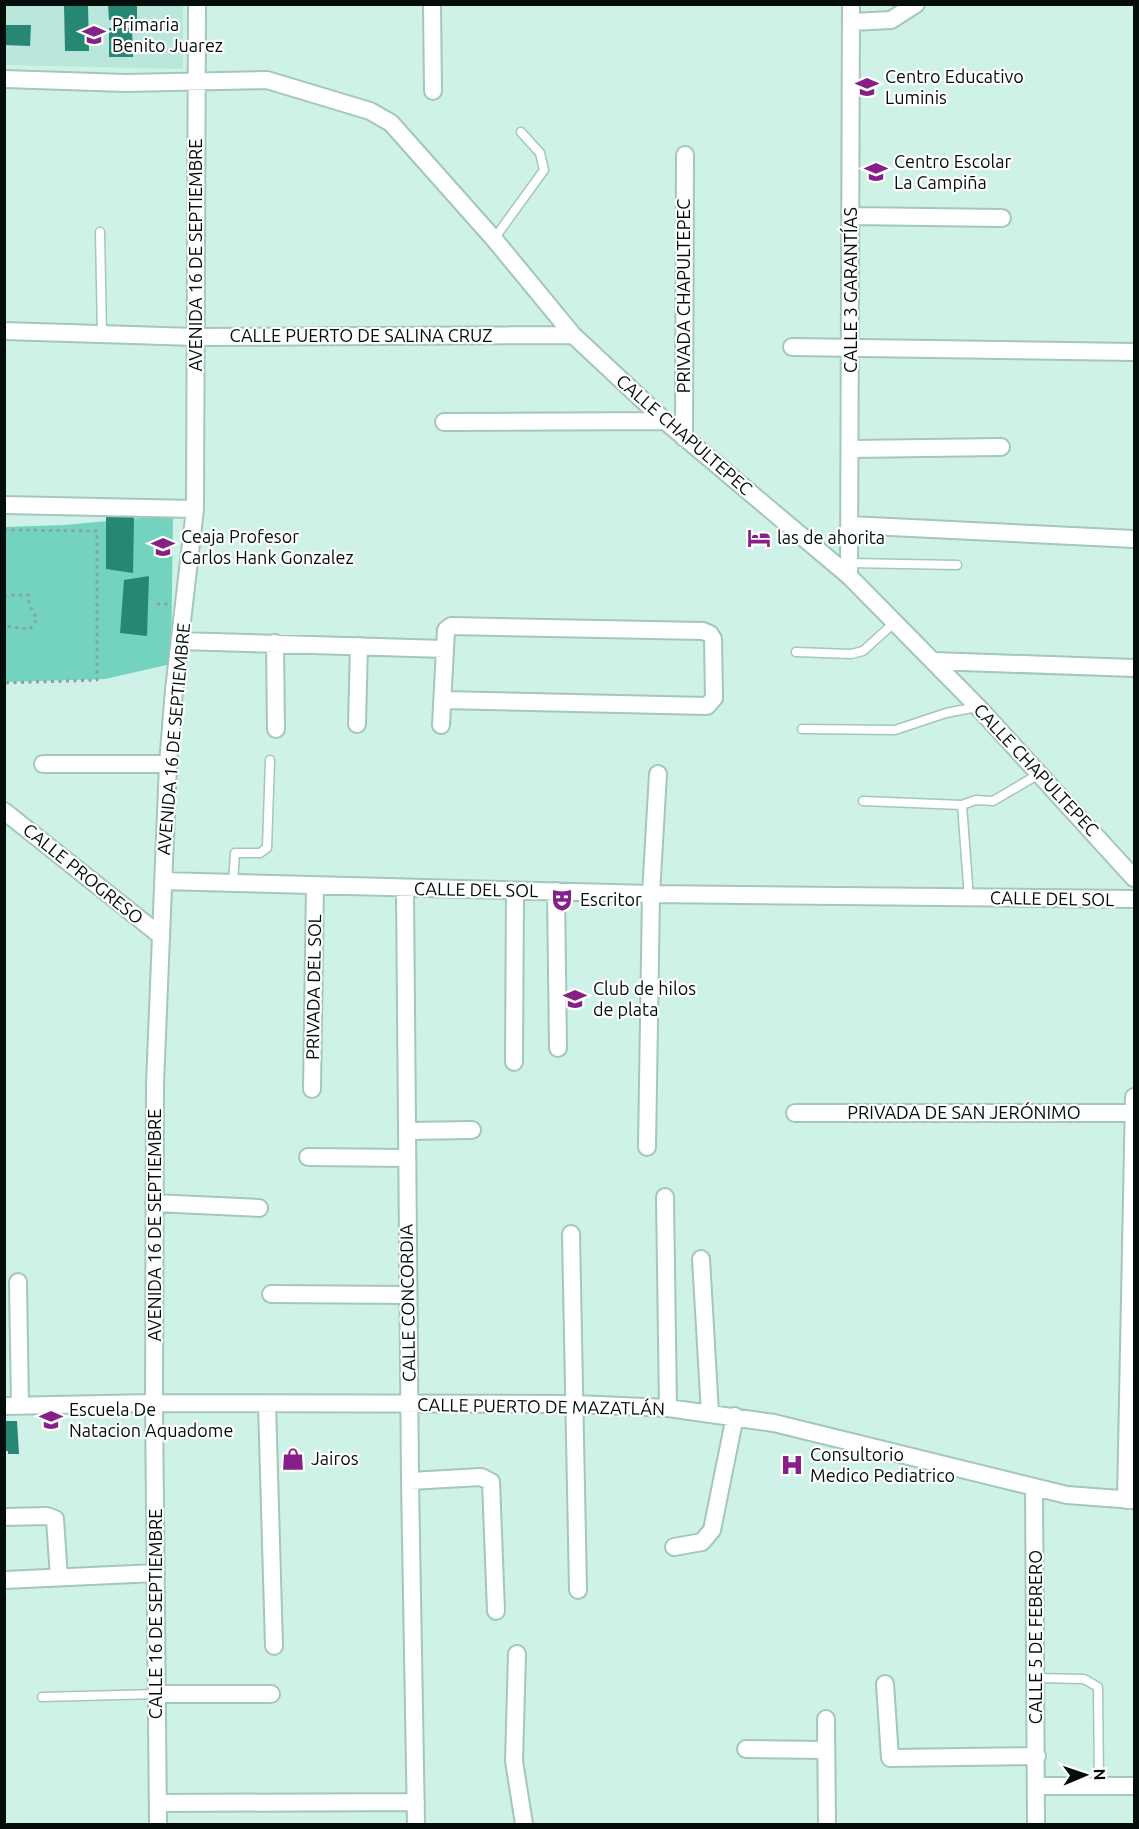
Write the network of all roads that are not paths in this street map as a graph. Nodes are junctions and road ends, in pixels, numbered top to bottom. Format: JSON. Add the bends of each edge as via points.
{"nodes":[{"id":1,"x":197,"y":4,"type":"edge"},
{"id":2,"x":851,"y":4,"type":"edge"},
{"id":3,"x":916,"y":4,"type":"edge"},
{"id":4,"x":431,"y":6,"type":"edge"},
{"id":5,"x":852,"y":22,"type":"junction"},
{"id":6,"x":4,"y":80,"type":"edge"},
{"id":7,"x":196,"y":80,"type":"junction"},
{"id":8,"x":433,"y":91,"type":"dead end"},
{"id":9,"x":521,"y":132,"type":"dead end"},
{"id":10,"x":685,"y":155,"type":"dead end"},
{"id":11,"x":852,"y":216,"type":"junction"},
{"id":12,"x":1002,"y":218,"type":"dead end"},
{"id":13,"x":100,"y":232,"type":"dead end"},
{"id":14,"x":494,"y":239,"type":"junction"},
{"id":15,"x":4,"y":331,"type":"edge"},
{"id":16,"x":102,"y":334,"type":"junction"},
{"id":17,"x":573,"y":335,"type":"junction"},
{"id":18,"x":195,"y":337,"type":"junction"},
{"id":19,"x":792,"y":347,"type":"dead end"},
{"id":20,"x":850,"y":348,"type":"junction"},
{"id":21,"x":1134,"y":351,"type":"edge"},
{"id":22,"x":665,"y":421,"type":"junction"},
{"id":23,"x":444,"y":422,"type":"dead end"},
{"id":24,"x":684,"y":438,"type":"junction"},
{"id":25,"x":1001,"y":447,"type":"dead end"},
{"id":26,"x":850,"y":449,"type":"junction"},
{"id":27,"x":4,"y":505,"type":"edge"},
{"id":28,"x":195,"y":508,"type":"junction"},
{"id":29,"x":850,"y":525,"type":"junction"},
{"id":30,"x":1134,"y":539,"type":"edge"},
{"id":31,"x":957,"y":565,"type":"dead end"},
{"id":32,"x":849,"y":570,"type":"junction"},
{"id":33,"x":895,"y":622,"type":"junction"},
{"id":34,"x":180,"y":641,"type":"junction"},
{"id":35,"x":275,"y":643,"type":"junction"},
{"id":36,"x":359,"y":646,"type":"junction"},
{"id":37,"x":445,"y":649,"type":"junction"},
{"id":38,"x":796,"y":652,"type":"dead end"},
{"id":39,"x":934,"y":661,"type":"junction"},
{"id":40,"x":1134,"y":668,"type":"edge"},
{"id":41,"x":443,"y":700,"type":"junction"},
{"id":42,"x":978,"y":707,"type":"junction"},
{"id":43,"x":357,"y":724,"type":"dead end"},
{"id":44,"x":441,"y":725,"type":"dead end"},
{"id":45,"x":276,"y":729,"type":"dead end"},
{"id":46,"x":802,"y":729,"type":"dead end"},
{"id":47,"x":270,"y":760,"type":"dead end"},
{"id":48,"x":43,"y":764,"type":"dead end"},
{"id":49,"x":168,"y":764,"type":"junction"},
{"id":50,"x":658,"y":774,"type":"dead end"},
{"id":51,"x":1039,"y":774,"type":"junction"},
{"id":52,"x":863,"y":801,"type":"dead end"},
{"id":53,"x":962,"y":805,"type":"junction"},
{"id":54,"x":4,"y":811,"type":"edge"},
{"id":55,"x":1134,"y":878,"type":"edge"},
{"id":56,"x":163,"y":881,"type":"junction"},
{"id":57,"x":233,"y":882,"type":"junction"},
{"id":58,"x":315,"y":886,"type":"junction"},
{"id":59,"x":405,"y":888,"type":"junction"},
{"id":60,"x":514,"y":891,"type":"junction"},
{"id":61,"x":556,"y":891,"type":"junction"},
{"id":62,"x":651,"y":894,"type":"junction"},
{"id":63,"x":969,"y":898,"type":"junction"},
{"id":64,"x":1134,"y":899,"type":"edge"},
{"id":65,"x":160,"y":936,"type":"junction"},
{"id":66,"x":558,"y":1048,"type":"dead end"},
{"id":67,"x":514,"y":1062,"type":"dead end"},
{"id":68,"x":312,"y":1089,"type":"dead end"},
{"id":69,"x":1134,"y":1097,"type":"edge"},
{"id":70,"x":795,"y":1113,"type":"dead end"},
{"id":71,"x":1134,"y":1113,"type":"edge"},
{"id":72,"x":472,"y":1130,"type":"dead end"},
{"id":73,"x":407,"y":1131,"type":"junction"},
{"id":74,"x":647,"y":1148,"type":"dead end"},
{"id":75,"x":308,"y":1157,"type":"dead end"},
{"id":76,"x":407,"y":1158,"type":"junction"},
{"id":77,"x":1134,"y":1171,"type":"edge"},
{"id":78,"x":665,"y":1197,"type":"dead end"},
{"id":79,"x":154,"y":1203,"type":"junction"},
{"id":80,"x":259,"y":1208,"type":"dead end"},
{"id":81,"x":571,"y":1234,"type":"dead end"},
{"id":82,"x":1133,"y":1236,"type":"edge"},
{"id":83,"x":701,"y":1259,"type":"dead end"},
{"id":84,"x":18,"y":1282,"type":"dead end"},
{"id":85,"x":271,"y":1294,"type":"dead end"},
{"id":86,"x":408,"y":1295,"type":"junction"},
{"id":87,"x":154,"y":1403,"type":"junction"},
{"id":88,"x":267,"y":1404,"type":"junction"},
{"id":89,"x":575,"y":1404,"type":"junction"},
{"id":90,"x":409,"y":1405,"type":"junction"},
{"id":91,"x":12,"y":1406,"type":"edge"},
{"id":92,"x":668,"y":1408,"type":"junction"},
{"id":93,"x":710,"y":1413,"type":"junction"},
{"id":94,"x":1131,"y":1413,"type":"edge"},
{"id":95,"x":735,"y":1416,"type":"junction"},
{"id":96,"x":410,"y":1481,"type":"junction"},
{"id":97,"x":1034,"y":1488,"type":"junction"},
{"id":98,"x":1130,"y":1500,"type":"edge"},
{"id":99,"x":4,"y":1517,"type":"edge"},
{"id":100,"x":674,"y":1547,"type":"dead end"},
{"id":101,"x":156,"y":1573,"type":"junction"},
{"id":102,"x":59,"y":1577,"type":"junction"},
{"id":103,"x":4,"y":1580,"type":"edge"},
{"id":104,"x":578,"y":1590,"type":"dead end"},
{"id":105,"x":496,"y":1611,"type":"dead end"},
{"id":106,"x":274,"y":1646,"type":"dead end"},
{"id":107,"x":516,"y":1654,"type":"dead end"},
{"id":108,"x":1036,"y":1678,"type":"junction"},
{"id":109,"x":885,"y":1684,"type":"dead end"},
{"id":110,"x":157,"y":1694,"type":"junction"},
{"id":111,"x":271,"y":1694,"type":"dead end"},
{"id":112,"x":42,"y":1697,"type":"dead end"},
{"id":113,"x":826,"y":1719,"type":"dead end"},
{"id":114,"x":746,"y":1749,"type":"dead end"},
{"id":115,"x":826,"y":1750,"type":"junction"},
{"id":116,"x":1037,"y":1756,"type":"junction"},
{"id":117,"x":1036,"y":1786,"type":"junction"},
{"id":118,"x":1099,"y":1786,"type":"junction"},
{"id":119,"x":1134,"y":1786,"type":"edge"},
{"id":120,"x":416,"y":1802,"type":"junction"},
{"id":121,"x":158,"y":1803,"type":"junction"},
{"id":122,"x":158,"y":1824,"type":"edge"},
{"id":123,"x":416,"y":1824,"type":"edge"},
{"id":124,"x":524,"y":1824,"type":"edge"},
{"id":125,"x":827,"y":1824,"type":"edge"},
{"id":126,"x":1036,"y":1824,"type":"edge"}],
"edges":[{"from":1,"to":7,"type":"street","name":"AVENIDA 16 DE SEPTIEMBRE"},
{"from":2,"to":5,"type":"street","name":"CALLE 3 GARANTÍAS"},
{"from":3,"to":5,"type":"street","via":[[891,20]]},
{"from":4,"to":8,"type":"street"},
{"from":5,"to":11,"type":"street","name":"CALLE 3 GARANTÍAS"},
{"from":6,"to":7,"type":"street","name":"CALLE CHAPULTEPEC"},
{"from":7,"to":14,"type":"street","name":"CALLE CHAPULTEPEC","via":[[281,82],[383,118],[400,131]]},
{"from":7,"to":18,"type":"street","name":"AVENIDA 16 DE SEPTIEMBRE"},
{"from":9,"to":14,"type":"lane","via":[[540,153],[544,170]]},
{"from":10,"to":24,"type":"street","name":"PRIVADA CHAPULTEPEC"},
{"from":11,"to":12,"type":"street"},
{"from":11,"to":20,"type":"street","name":"CALLE 3 GARANTÍAS"},
{"from":13,"to":16,"type":"lane"},
{"from":14,"to":17,"type":"street","name":"CALLE CHAPULTEPEC"},
{"from":15,"to":16,"type":"street","name":"CALLE PUERTO DE SALINA CRUZ"},
{"from":16,"to":18,"type":"street","name":"CALLE PUERTO DE SALINA CRUZ"},
{"from":17,"to":18,"type":"street","name":"CALLE PUERTO DE SALINA CRUZ"},
{"from":17,"to":22,"type":"street","name":"CALLE CHAPULTEPEC"},
{"from":18,"to":28,"type":"street","name":"AVENIDA 16 DE SEPTIEMBRE"},
{"from":19,"to":20,"type":"street"},
{"from":20,"to":21,"type":"street"},
{"from":20,"to":26,"type":"street","name":"CALLE 3 GARANTÍAS"},
{"from":22,"to":23,"type":"street"},
{"from":22,"to":24,"type":"street","name":"CALLE CHAPULTEPEC"},
{"from":24,"to":32,"type":"street","name":"CALLE CHAPULTEPEC"},
{"from":25,"to":26,"type":"street"},
{"from":26,"to":29,"type":"street","name":"CALLE 3 GARANTÍAS"},
{"from":27,"to":28,"type":"street"},
{"from":28,"to":34,"type":"street","name":"AVENIDA 16 DE SEPTIEMBRE"},
{"from":29,"to":30,"type":"street"},
{"from":29,"to":32,"type":"street","name":"CALLE 3 GARANTÍAS"},
{"from":31,"to":32,"type":"lane"},
{"from":32,"to":33,"type":"street","name":"CALLE CHAPULTEPEC"},
{"from":33,"to":38,"type":"lane","via":[[863,651]]},
{"from":33,"to":39,"type":"street","name":"CALLE CHAPULTEPEC"},
{"from":34,"to":35,"type":"street"},
{"from":34,"to":49,"type":"street","name":"AVENIDA 16 DE SEPTIEMBRE"},
{"from":35,"to":36,"type":"street"},
{"from":35,"to":45,"type":"street"},
{"from":36,"to":37,"type":"street"},
{"from":36,"to":43,"type":"street"},
{"from":37,"to":41,"type":"street"},
{"from":37,"to":41,"type":"street","via":[[446,630],[455,625],[704,631],[713,639],[714,698],[708,706]]},
{"from":39,"to":40,"type":"street"},
{"from":39,"to":42,"type":"street","name":"CALLE CHAPULTEPEC"},
{"from":41,"to":44,"type":"street"},
{"from":42,"to":46,"type":"lane","via":[[895,730]]},
{"from":42,"to":51,"type":"street","name":"CALLE CHAPULTEPEC"},
{"from":47,"to":57,"type":"lane","via":[[267,848],[260,853],[235,853]]},
{"from":48,"to":49,"type":"street"},
{"from":49,"to":56,"type":"street","name":"AVENIDA 16 DE SEPTIEMBRE"},
{"from":50,"to":62,"type":"street"},
{"from":51,"to":53,"type":"lane","via":[[993,801],[976,800]]},
{"from":51,"to":55,"type":"street","name":"CALLE CHAPULTEPEC"},
{"from":52,"to":53,"type":"lane"},
{"from":53,"to":63,"type":"lane"},
{"from":54,"to":65,"type":"street","name":"CALLE PROGRESO"},
{"from":56,"to":57,"type":"street","name":"CALLE DEL SOL"},
{"from":56,"to":65,"type":"street","name":"AVENIDA 16 DE SEPTIEMBRE"},
{"from":57,"to":58,"type":"street","name":"CALLE DEL SOL"},
{"from":58,"to":59,"type":"street","name":"CALLE DEL SOL"},
{"from":58,"to":68,"type":"street","name":"PRIVADA DEL SOL"},
{"from":59,"to":60,"type":"street","name":"CALLE DEL SOL"},
{"from":59,"to":73,"type":"street","name":"CALLE CONCORDIA"},
{"from":60,"to":61,"type":"street","name":"CALLE DEL SOL"},
{"from":60,"to":67,"type":"street"},
{"from":61,"to":62,"type":"street","name":"CALLE DEL SOL"},
{"from":61,"to":66,"type":"street"},
{"from":62,"to":63,"type":"street","name":"CALLE DEL SOL"},
{"from":62,"to":74,"type":"street"},
{"from":63,"to":64,"type":"street","name":"CALLE DEL SOL"},
{"from":65,"to":79,"type":"street","name":"AVENIDA 16 DE SEPTIEMBRE"},
{"from":69,"to":71,"type":"street"},
{"from":70,"to":71,"type":"street","name":"PRIVADA DE SAN JERÓNIMO"},
{"from":71,"to":77,"type":"street"},
{"from":72,"to":73,"type":"street"},
{"from":73,"to":76,"type":"street","name":"CALLE CONCORDIA"},
{"from":75,"to":76,"type":"street"},
{"from":76,"to":86,"type":"street","name":"CALLE CONCORDIA"},
{"from":77,"to":82,"type":"street"},
{"from":78,"to":92,"type":"street"},
{"from":79,"to":80,"type":"street"},
{"from":79,"to":87,"type":"street","name":"AVENIDA 16 DE SEPTIEMBRE"},
{"from":81,"to":89,"type":"street"},
{"from":82,"to":94,"type":"street"},
{"from":83,"to":93,"type":"street"},
{"from":84,"to":91,"type":"street"},
{"from":85,"to":86,"type":"street"},
{"from":86,"to":90,"type":"street","name":"CALLE CONCORDIA"},
{"from":87,"to":88,"type":"street","name":"CALLE PUERTO DE MAZATLÁN"},
{"from":87,"to":91,"type":"street","name":"CALLE PUERTO DE MAZATLÁN"},
{"from":87,"to":101,"type":"street","name":"CALLE 16 DE SEPTIEMBRE"},
{"from":88,"to":90,"type":"street","name":"CALLE PUERTO DE MAZATLÁN"},
{"from":88,"to":106,"type":"street"},
{"from":89,"to":90,"type":"street","name":"CALLE PUERTO DE MAZATLÁN"},
{"from":89,"to":92,"type":"street","name":"CALLE PUERTO DE MAZATLÁN"},
{"from":89,"to":104,"type":"street"},
{"from":90,"to":96,"type":"street","name":"CALLE CONCORDIA"},
{"from":92,"to":93,"type":"street","name":"CALLE PUERTO DE MAZATLÁN"},
{"from":93,"to":95,"type":"street","name":"CALLE PUERTO DE MAZATLÁN"},
{"from":94,"to":98,"type":"street"},
{"from":95,"to":97,"type":"street","name":"CALLE PUERTO DE MAZATLÁN"},
{"from":95,"to":100,"type":"street","via":[[712,1530],[702,1542]]},
{"from":96,"to":105,"type":"street","via":[[481,1477],[491,1482]]},
{"from":96,"to":120,"type":"street","name":"CALLE CONCORDIA"},
{"from":97,"to":98,"type":"street","name":"CALLE PUERTO DE MAZATLÁN"},
{"from":97,"to":108,"type":"street","name":"CALLE 5 DE FEBRERO"},
{"from":99,"to":102,"type":"street","via":[[56,1519]]},
{"from":101,"to":102,"type":"street"},
{"from":101,"to":110,"type":"street","name":"CALLE 16 DE SEPTIEMBRE"},
{"from":102,"to":103,"type":"street"},
{"from":107,"to":124,"type":"street","via":[[514,1761]]},
{"from":108,"to":116,"type":"street","name":"CALLE 5 DE FEBRERO"},
{"from":108,"to":118,"type":"lane","via":[[1084,1679],[1098,1687]]},
{"from":109,"to":116,"type":"street","via":[[890,1758]]},
{"from":110,"to":111,"type":"street"},
{"from":110,"to":112,"type":"lane"},
{"from":110,"to":121,"type":"street","name":"CALLE 16 DE SEPTIEMBRE"},
{"from":113,"to":115,"type":"street"},
{"from":114,"to":115,"type":"street"},
{"from":115,"to":125,"type":"street"},
{"from":116,"to":117,"type":"street","name":"CALLE 5 DE FEBRERO"},
{"from":117,"to":118,"type":"street"},
{"from":117,"to":126,"type":"street","name":"CALLE 5 DE FEBRERO"},
{"from":118,"to":119,"type":"street"},
{"from":120,"to":121,"type":"street"},
{"from":120,"to":123,"type":"street","name":"CALLE CONCORDIA"},
{"from":121,"to":122,"type":"street","name":"CALLE 16 DE SEPTIEMBRE"}]}
